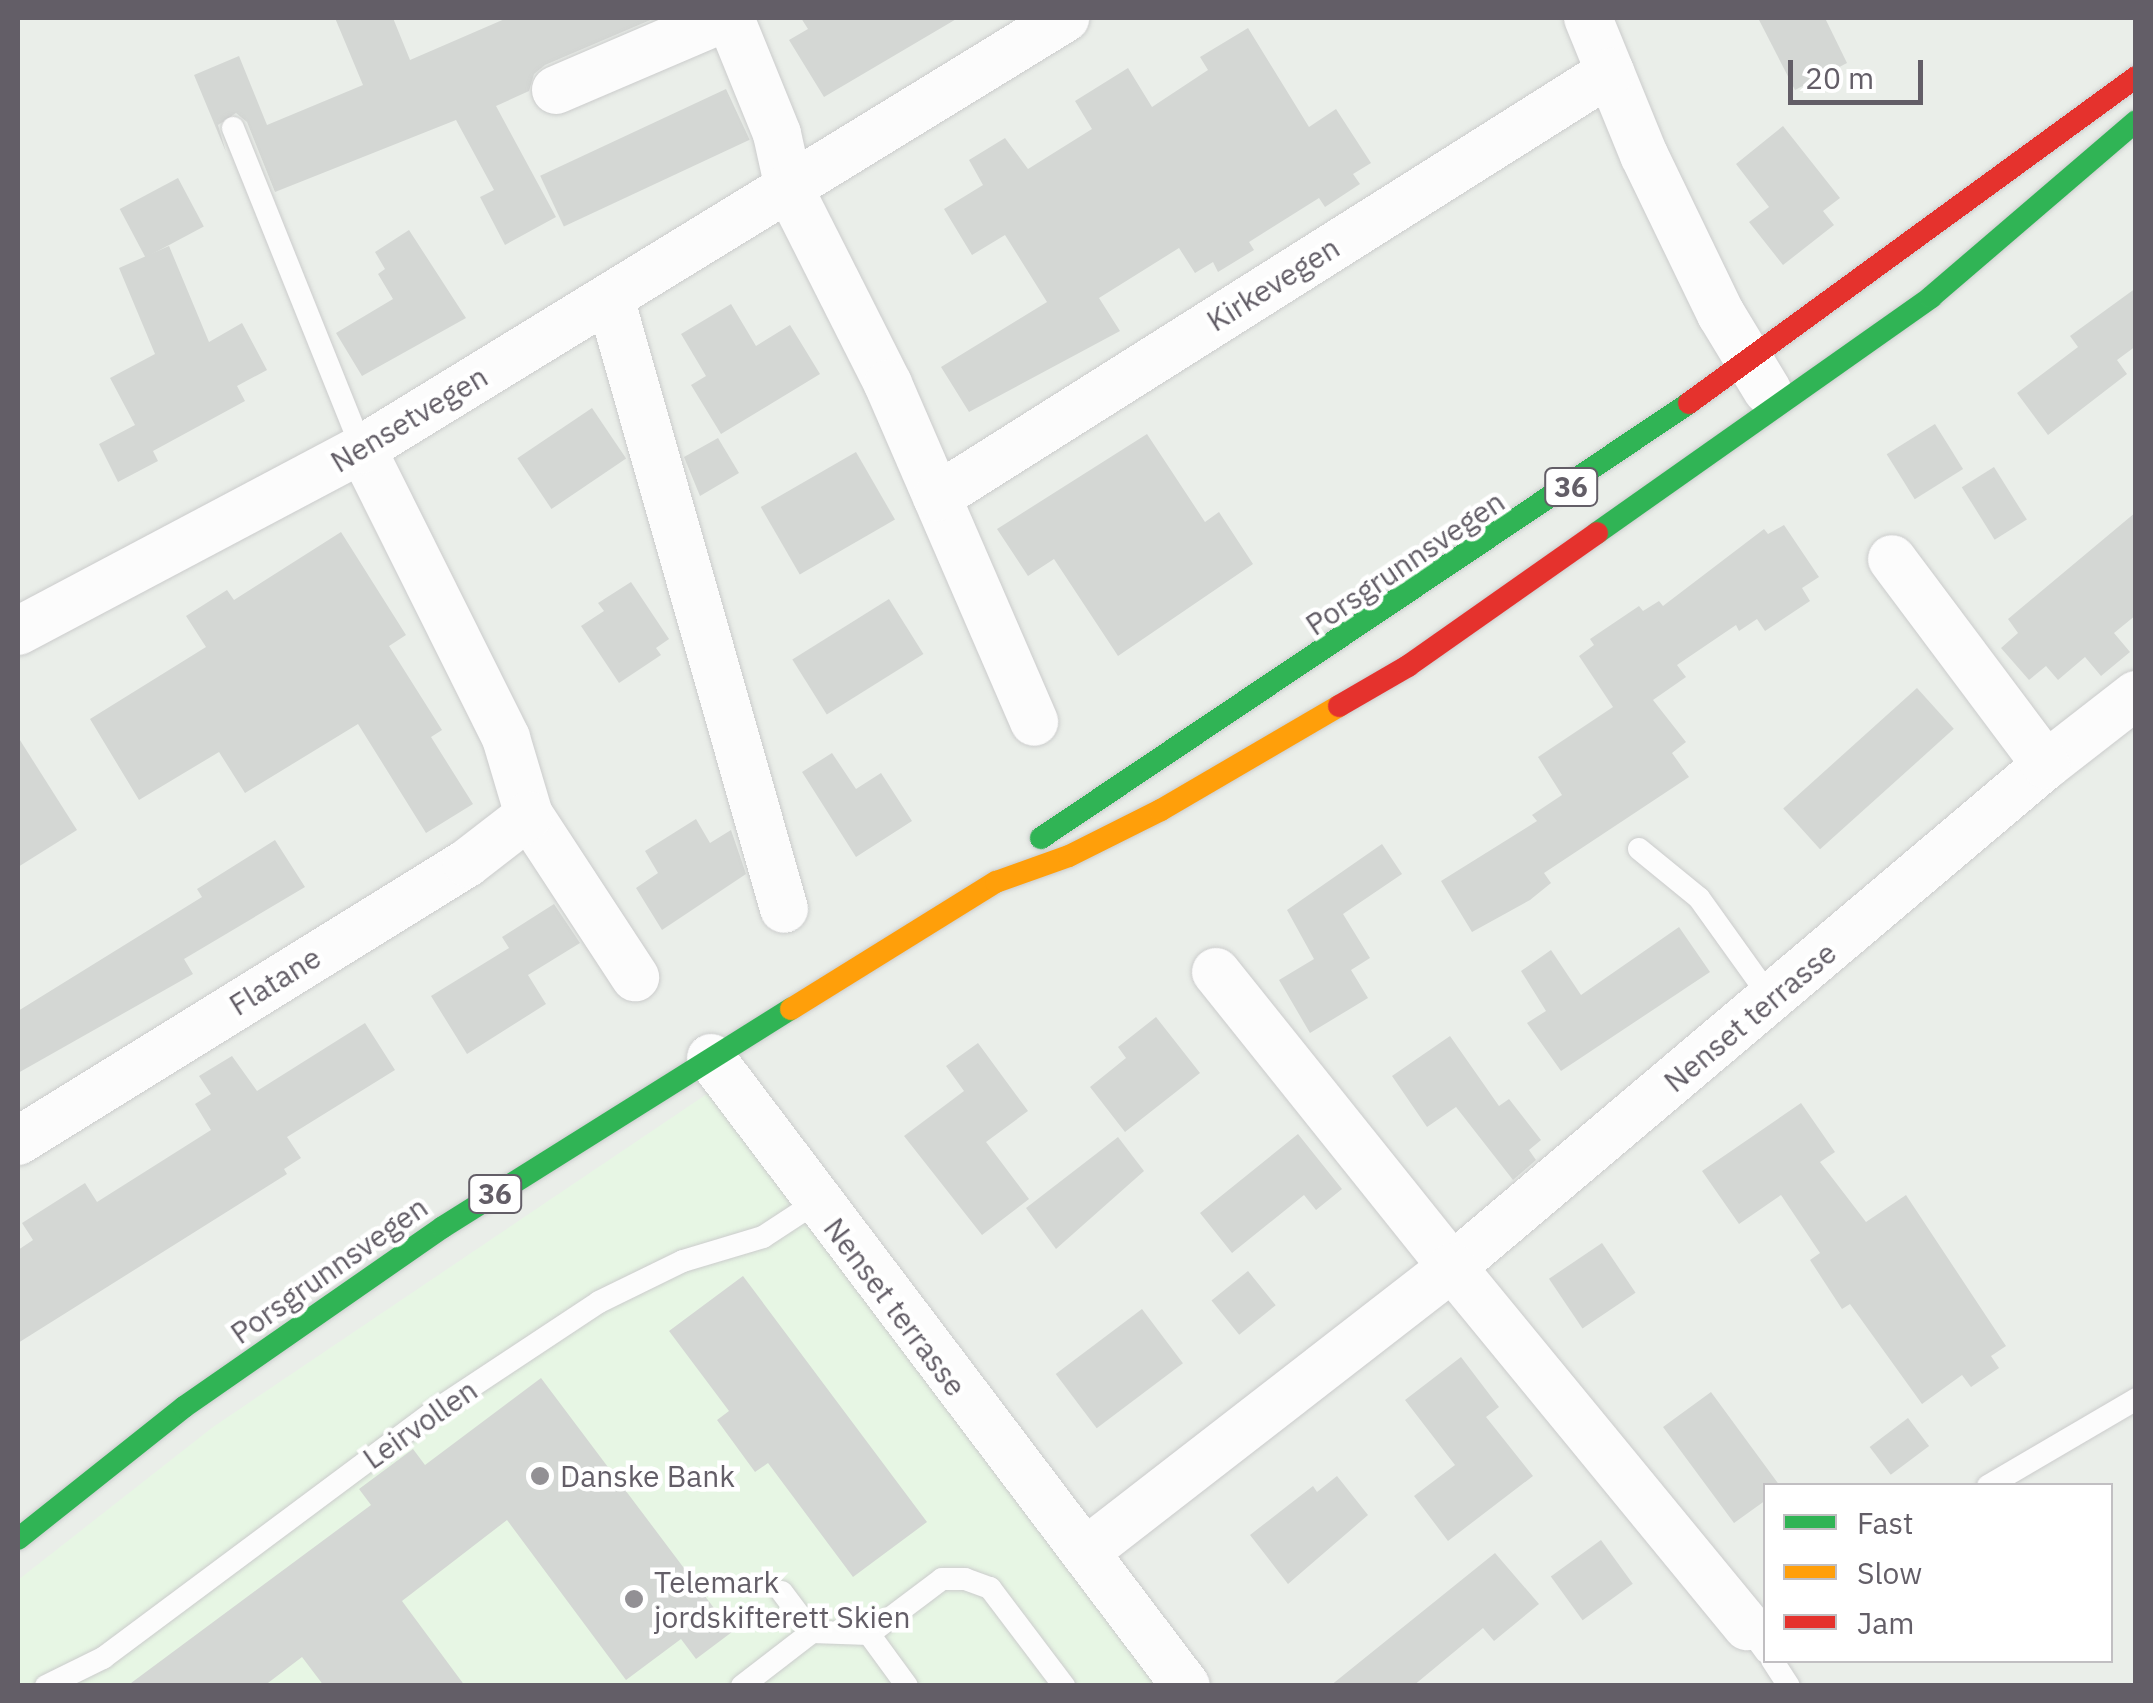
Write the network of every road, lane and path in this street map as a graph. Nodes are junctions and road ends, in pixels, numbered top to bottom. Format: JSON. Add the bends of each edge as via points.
{"nodes":[{"id":1,"x":727,"y":18,"type":"edge"},
{"id":2,"x":1065,"y":18,"type":"edge"},
{"id":3,"x":1588,"y":18,"type":"edge"},
{"id":4,"x":1610,"y":72,"type":"junction"},
{"id":5,"x":2136,"y":77,"type":"edge"},
{"id":6,"x":556,"y":90,"type":"dead end"},
{"id":7,"x":2136,"y":121,"type":"edge"},
{"id":8,"x":232,"y":128,"type":"dead end"},
{"id":9,"x":789,"y":188,"type":"junction"},
{"id":10,"x":610,"y":298,"type":"junction"},
{"id":11,"x":1748,"y":362,"type":"junction"},
{"id":12,"x":1780,"y":409,"type":"junction"},
{"id":13,"x":362,"y":449,"type":"junction"},
{"id":14,"x":936,"y":497,"type":"junction"},
{"id":15,"x":1892,"y":559,"type":"dead end"},
{"id":16,"x":18,"y":631,"type":"edge"},
{"id":17,"x":2136,"y":695,"type":"edge"},
{"id":18,"x":1034,"y":722,"type":"dead end"},
{"id":19,"x":2046,"y":765,"type":"junction"},
{"id":20,"x":529,"y":815,"type":"junction"},
{"id":21,"x":1639,"y":849,"type":"dead end"},
{"id":22,"x":996,"y":882,"type":"junction"},
{"id":23,"x":784,"y":909,"type":"dead end"},
{"id":24,"x":1216,"y":972,"type":"dead end"},
{"id":25,"x":634,"y":978,"type":"dead end"},
{"id":26,"x":1772,"y":1000,"type":"junction"},
{"id":27,"x":711,"y":1058,"type":"junction"},
{"id":28,"x":18,"y":1141,"type":"edge"},
{"id":29,"x":816,"y":1203,"type":"junction"},
{"id":30,"x":1452,"y":1267,"type":"junction"},
{"id":31,"x":2136,"y":1399,"type":"edge"},
{"id":32,"x":1993,"y":1483,"type":"edge"},
{"id":33,"x":18,"y":1539,"type":"edge"},
{"id":34,"x":1085,"y":1552,"type":"junction"},
{"id":35,"x":782,"y":1592,"type":"dead end"},
{"id":36,"x":812,"y":1632,"type":"junction"},
{"id":37,"x":868,"y":1634,"type":"junction"},
{"id":38,"x":1763,"y":1639,"type":"edge"},
{"id":39,"x":1777,"y":1663,"type":"edge"},
{"id":40,"x":46,"y":1686,"type":"edge"},
{"id":41,"x":742,"y":1686,"type":"edge"},
{"id":42,"x":907,"y":1686,"type":"edge"},
{"id":43,"x":1064,"y":1686,"type":"edge"},
{"id":44,"x":1186,"y":1686,"type":"edge"},
{"id":45,"x":1790,"y":1686,"type":"edge"}],
"edges":[{"from":1,"to":6,"type":"street"},
{"from":1,"to":9,"type":"street","via":[[776,134]]},
{"from":2,"to":9,"type":"street","name":"Nensetvegen"},
{"from":3,"to":4,"type":"street"},
{"from":4,"to":11,"type":"street"},
{"from":4,"to":14,"type":"street","name":"Kirkevegen"},
{"from":5,"to":11,"type":"highway","name":"Porsgrunnsvegen","number":"36"},
{"from":7,"to":12,"type":"highway","name":"Porsgrunnsvegen","number":"36","via":[[1931,297]]},
{"from":8,"to":13,"type":"lane"},
{"from":9,"to":10,"type":"street","name":"Nensetvegen"},
{"from":9,"to":14,"type":"street"},
{"from":10,"to":13,"type":"street","name":"Nensetvegen"},
{"from":10,"to":23,"type":"street"},
{"from":11,"to":12,"type":"street"},
{"from":11,"to":22,"type":"highway","name":"Porsgrunnsvegen","number":"36","via":[[1324,654],[1050,830]]},
{"from":12,"to":22,"type":"highway","name":"Porsgrunnsvegen","number":"36","via":[[1332,713],[1146,818]]},
{"from":13,"to":16,"type":"street","name":"Nensetvegen"},
{"from":13,"to":20,"type":"street","via":[[506,738]]},
{"from":14,"to":18,"type":"street"},
{"from":15,"to":19,"type":"street"},
{"from":17,"to":19,"type":"street","name":"Nenset terrasse"},
{"from":19,"to":26,"type":"street","name":"Nenset terrasse"},
{"from":20,"to":25,"type":"street"},
{"from":20,"to":28,"type":"street","name":"Flatane","via":[[468,863]]},
{"from":21,"to":26,"type":"lane","via":[[1699,898]]},
{"from":22,"to":27,"type":"highway","name":"Porsgrunnsvegen","number":"36"},
{"from":24,"to":30,"type":"street"},
{"from":26,"to":30,"type":"street","name":"Nenset terrasse"},
{"from":27,"to":29,"type":"street","name":"Nenset terrasse"},
{"from":27,"to":33,"type":"highway","name":"Porsgrunnsvegen","number":"36","via":[[427,1238],[184,1407]]},
{"from":29,"to":34,"type":"street","name":"Nenset terrasse"},
{"from":29,"to":40,"type":"lane","name":"Leirvollen","via":[[763,1238],[683,1261],[599,1302],[433,1412],[103,1658]]},
{"from":30,"to":34,"type":"street","name":"Nenset terrasse"},
{"from":30,"to":38,"type":"street"},
{"from":31,"to":32,"type":"lane"},
{"from":34,"to":44,"type":"street","name":"Nenset terrasse"},
{"from":35,"to":36,"type":"lane"},
{"from":36,"to":37,"type":"lane"},
{"from":36,"to":41,"type":"lane"},
{"from":37,"to":42,"type":"lane"},
{"from":37,"to":43,"type":"lane","via":[[942,1579],[965,1579],[990,1588]]},
{"from":39,"to":45,"type":"lane"}]}
